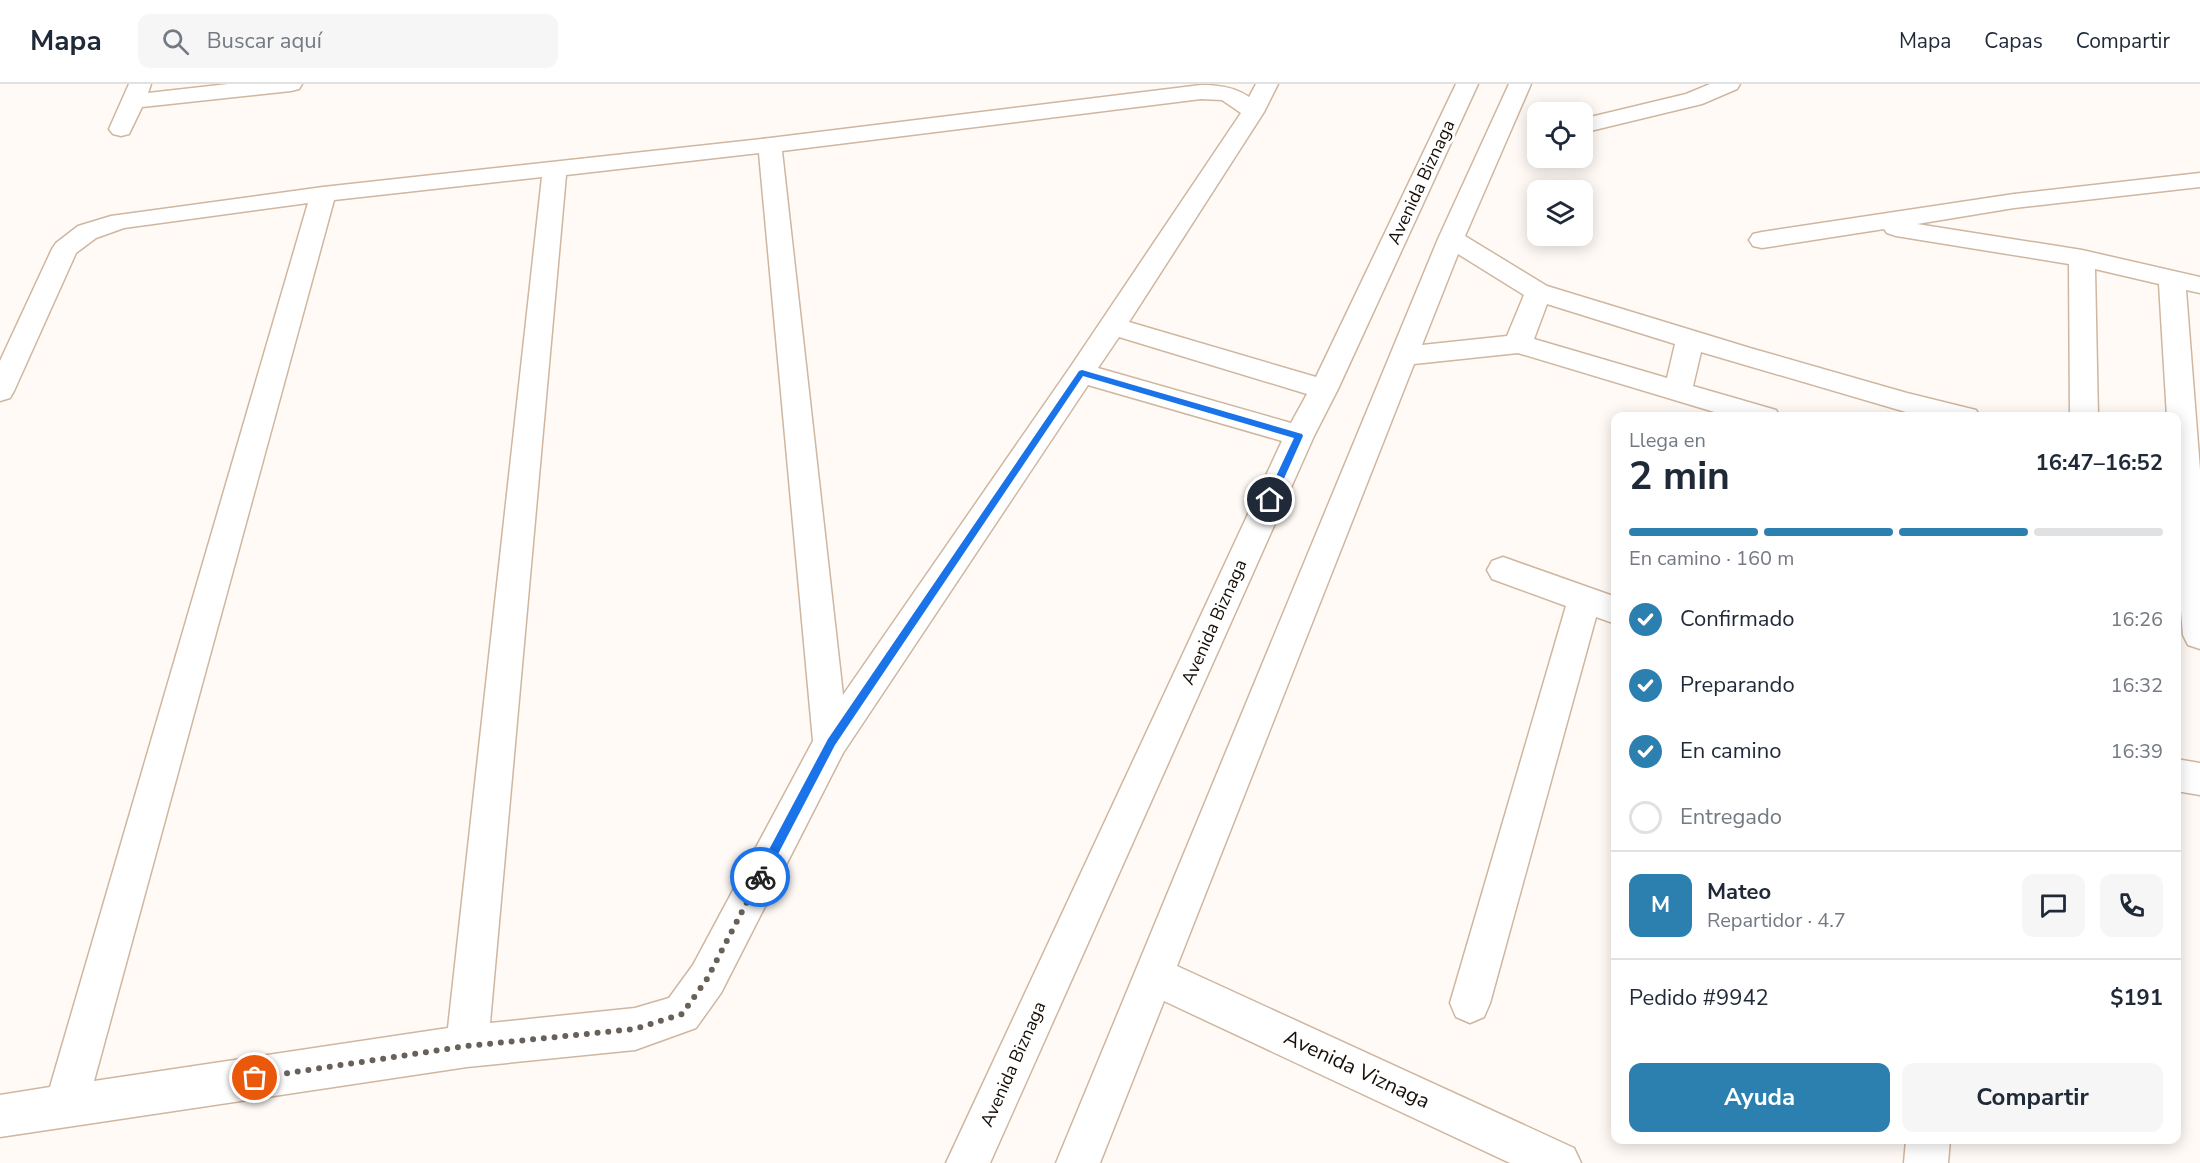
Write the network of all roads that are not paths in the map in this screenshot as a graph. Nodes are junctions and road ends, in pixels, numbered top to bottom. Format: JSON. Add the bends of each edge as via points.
{"nodes":[{"id":1,"x":291,"y":84,"type":"edge"},
{"id":2,"x":1267,"y":84,"type":"edge"},
{"id":3,"x":1467,"y":84,"type":"edge"},
{"id":4,"x":1520,"y":84,"type":"edge"},
{"id":5,"x":1729,"y":84,"type":"edge"},
{"id":6,"x":136,"y":92,"type":"edge"},
{"id":7,"x":1695,"y":92,"type":"edge"},
{"id":8,"x":1253,"y":112,"type":"junction"},
{"id":9,"x":1593,"y":123,"type":"edge"},
{"id":10,"x":121,"y":129,"type":"dead end"},
{"id":11,"x":770,"y":145,"type":"junction"},
{"id":12,"x":555,"y":168,"type":"junction"},
{"id":13,"x":2200,"y":180,"type":"edge"},
{"id":14,"x":323,"y":194,"type":"junction"},
{"id":15,"x":1865,"y":223,"type":"junction"},
{"id":16,"x":1451,"y":239,"type":"junction"},
{"id":17,"x":1762,"y":240,"type":"dead end"},
{"id":18,"x":2082,"y":258,"type":"junction"},
{"id":19,"x":2186,"y":282,"type":"edge"},
{"id":20,"x":1538,"y":292,"type":"junction"},
{"id":21,"x":1112,"y":327,"type":"junction"},
{"id":22,"x":1690,"y":338,"type":"junction"},
{"id":23,"x":1518,"y":344,"type":"junction"},
{"id":24,"x":1404,"y":356,"type":"junction"},
{"id":25,"x":1082,"y":373,"type":"junction"},
{"id":26,"x":1324,"y":390,"type":"junction"},
{"id":27,"x":0,"y":391,"type":"edge"},
{"id":28,"x":1678,"y":391,"type":"junction"},
{"id":29,"x":1749,"y":412,"type":"edge"},
{"id":30,"x":1945,"y":412,"type":"edge"},
{"id":31,"x":2084,"y":412,"type":"edge"},
{"id":32,"x":1299,"y":436,"type":"junction"},
{"id":33,"x":2187,"y":460,"type":"edge"},
{"id":34,"x":2189,"y":518,"type":"edge"},
{"id":35,"x":1503,"y":570,"type":"dead end"},
{"id":36,"x":1600,"y":606,"type":"edge"},
{"id":37,"x":2200,"y":635,"type":"edge"},
{"id":38,"x":831,"y":742,"type":"junction"},
{"id":39,"x":2181,"y":776,"type":"edge"},
{"id":40,"x":2200,"y":779,"type":"edge"},
{"id":41,"x":1154,"y":976,"type":"junction"},
{"id":42,"x":1470,"y":1003,"type":"dead end"},
{"id":43,"x":467,"y":1046,"type":"junction"},
{"id":44,"x":66,"y":1105,"type":"junction"},
{"id":45,"x":0,"y":1116,"type":"edge"},
{"id":46,"x":1928,"y":1144,"type":"edge"},
{"id":47,"x":968,"y":1163,"type":"edge"},
{"id":48,"x":1078,"y":1163,"type":"edge"},
{"id":49,"x":1559,"y":1163,"type":"edge"},
{"id":50,"x":1926,"y":1163,"type":"edge"}],
"edges":[{"from":1,"to":6,"type":"street"},
{"from":2,"to":8,"type":"street"},
{"from":3,"to":26,"type":"street","name":"Avenida Biznaga"},
{"from":4,"to":16,"type":"street"},
{"from":5,"to":7,"type":"street"},
{"from":6,"to":10,"type":"street"},
{"from":7,"to":9,"type":"street"},
{"from":8,"to":11,"type":"street","via":[[1236,96],[1201,92]]},
{"from":8,"to":21,"type":"street"},
{"from":11,"to":12,"type":"street"},
{"from":11,"to":38,"type":"street"},
{"from":12,"to":14,"type":"street"},
{"from":12,"to":43,"type":"street"},
{"from":13,"to":15,"type":"street"},
{"from":14,"to":27,"type":"street","via":[[120,221],[87,232],[65,249]]},
{"from":14,"to":44,"type":"street"},
{"from":15,"to":17,"type":"street"},
{"from":15,"to":18,"type":"street"},
{"from":16,"to":20,"type":"street"},
{"from":16,"to":24,"type":"street"},
{"from":18,"to":19,"type":"street"},
{"from":18,"to":31,"type":"street"},
{"from":19,"to":33,"type":"street"},
{"from":20,"to":22,"type":"street"},
{"from":20,"to":23,"type":"street"},
{"from":21,"to":25,"type":"street"},
{"from":21,"to":26,"type":"street"},
{"from":22,"to":28,"type":"street"},
{"from":22,"to":30,"type":"street"},
{"from":23,"to":24,"type":"street"},
{"from":23,"to":28,"type":"street"},
{"from":24,"to":41,"type":"street"},
{"from":25,"to":32,"type":"street"},
{"from":25,"to":38,"type":"street"},
{"from":26,"to":32,"type":"street","name":"Avenida Biznaga"},
{"from":28,"to":29,"type":"street"},
{"from":32,"to":47,"type":"street","name":"Avenida Biznaga"},
{"from":33,"to":34,"type":"street"},
{"from":34,"to":37,"type":"street"},
{"from":35,"to":36,"type":"street"},
{"from":36,"to":42,"type":"street"},
{"from":38,"to":43,"type":"street","via":[[707,979],[682,1014],[635,1029]]},
{"from":39,"to":40,"type":"street"},
{"from":41,"to":48,"type":"street"},
{"from":41,"to":49,"type":"street","name":"Avenida Viznaga"},
{"from":43,"to":44,"type":"street"},
{"from":44,"to":45,"type":"street"},
{"from":46,"to":50,"type":"street"}]}
